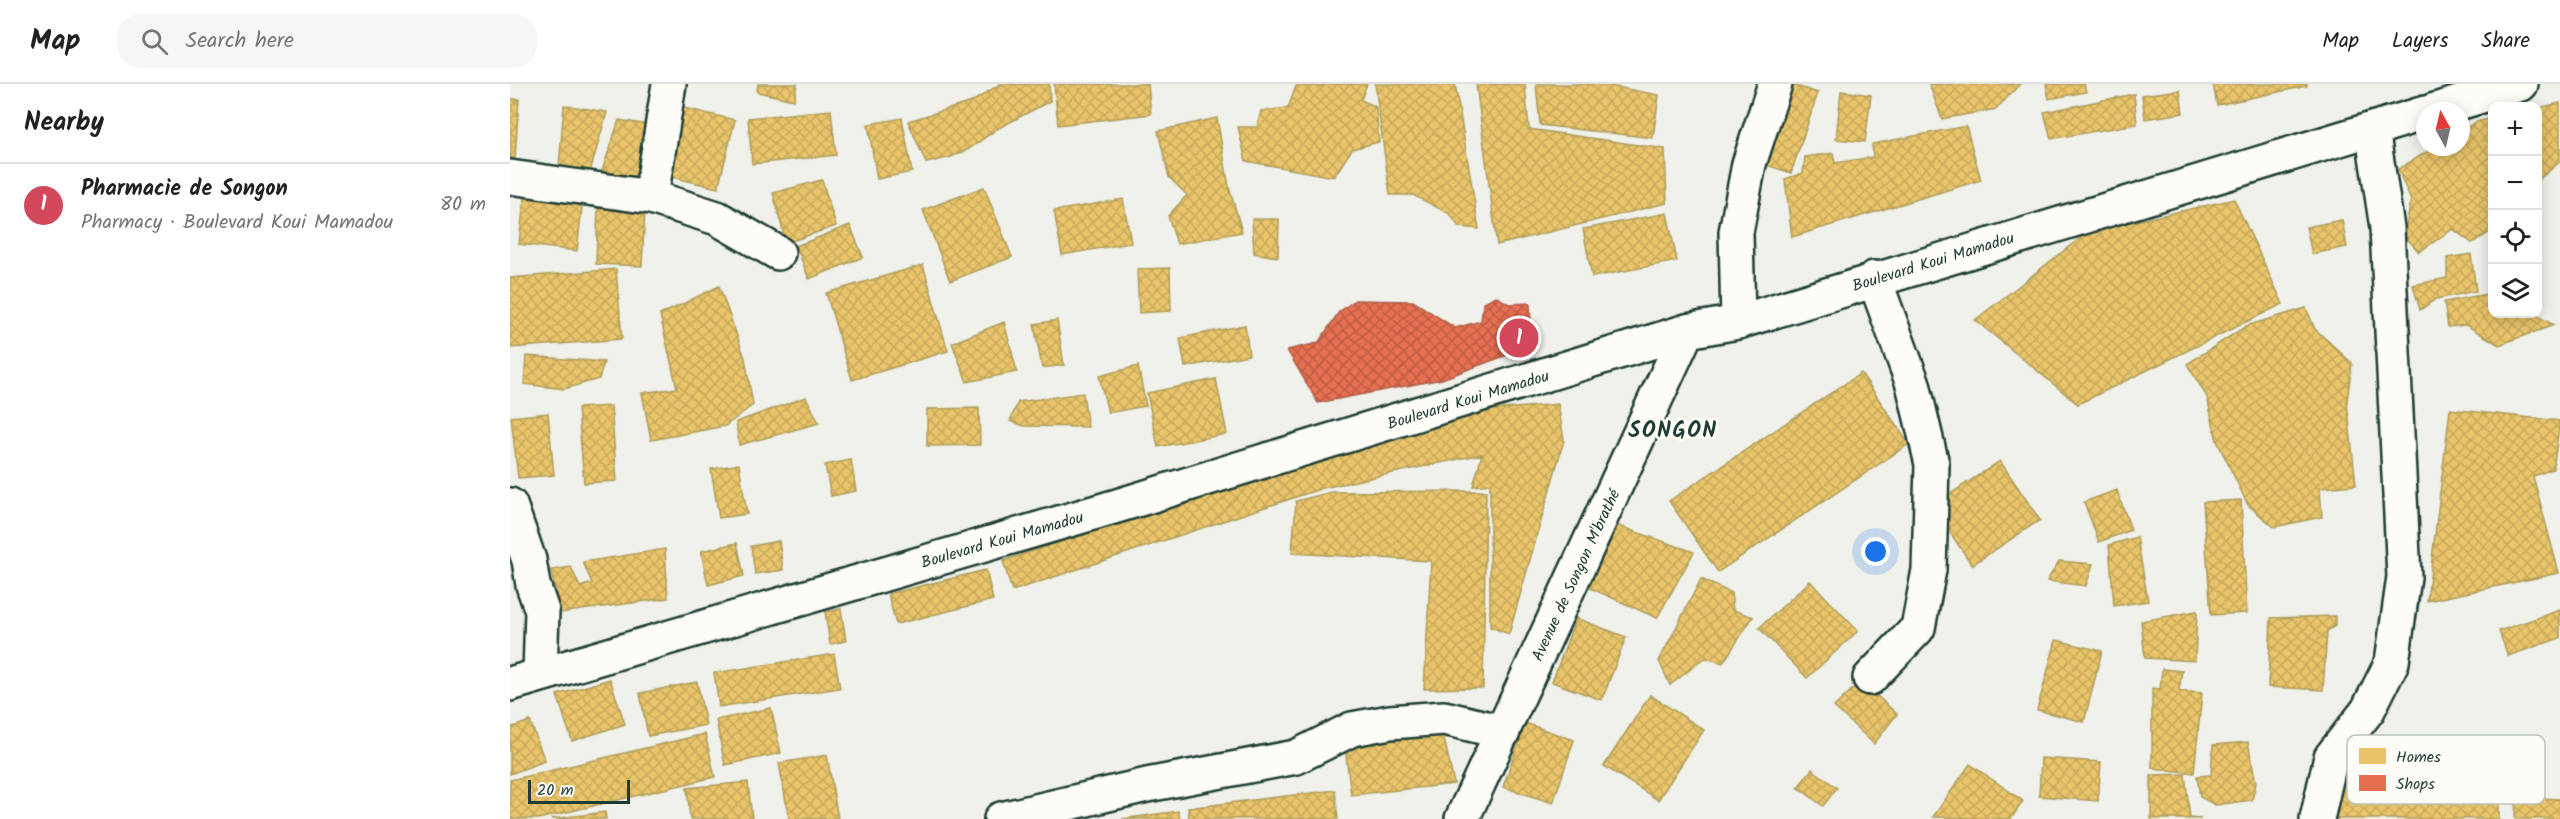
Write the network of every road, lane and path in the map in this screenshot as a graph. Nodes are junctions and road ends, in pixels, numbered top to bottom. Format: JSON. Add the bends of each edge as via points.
{"nodes":[{"id":1,"x":669,"y":84,"type":"edge"},
{"id":2,"x":1775,"y":84,"type":"edge"},
{"id":3,"x":2522,"y":84,"type":"edge"},
{"id":4,"x":2462,"y":102,"type":"edge"},
{"id":5,"x":2416,"y":116,"type":"edge"},
{"id":6,"x":2372,"y":129,"type":"junction"},
{"id":7,"x":510,"y":177,"type":"edge"},
{"id":8,"x":651,"y":197,"type":"junction"},
{"id":9,"x":778,"y":254,"type":"dead end"},
{"id":10,"x":1874,"y":278,"type":"junction"},
{"id":11,"x":1738,"y":322,"type":"junction"},
{"id":12,"x":1687,"y":331,"type":"junction"},
{"id":13,"x":510,"y":504,"type":"edge"},
{"id":14,"x":540,"y":674,"type":"junction"},
{"id":15,"x":1870,"y":678,"type":"dead end"},
{"id":16,"x":510,"y":684,"type":"edge"},
{"id":17,"x":1503,"y":732,"type":"junction"},
{"id":18,"x":2348,"y":735,"type":"edge"},
{"id":19,"x":2347,"y":737,"type":"edge"},
{"id":20,"x":1001,"y":819,"type":"edge"},
{"id":21,"x":1462,"y":819,"type":"edge"},
{"id":22,"x":2318,"y":819,"type":"edge"}],
"edges":[{"from":1,"to":8,"type":"street"},
{"from":2,"to":11,"type":"street","via":[[1749,164],[1736,232]]},
{"from":3,"to":4,"type":"street"},
{"from":5,"to":6,"type":"street","name":"Boulevard Koui Mamadou"},
{"from":6,"to":10,"type":"street","name":"Boulevard Koui Mamadou"},
{"from":6,"to":18,"type":"street","via":[[2387,228],[2404,577],[2392,662],[2368,710]]},
{"from":7,"to":8,"type":"street"},
{"from":8,"to":9,"type":"street","via":[[717,218]]},
{"from":10,"to":11,"type":"street","name":"Boulevard Koui Mamadou"},
{"from":10,"to":15,"type":"street","via":[[1913,384],[1932,464],[1929,570],[1918,628]]},
{"from":11,"to":12,"type":"street","name":"Boulevard Koui Mamadou"},
{"from":12,"to":14,"type":"street","name":"Boulevard Koui Mamadou","via":[[1128,502]]},
{"from":12,"to":17,"type":"street","name":"Avenue de Songon M'brathé"},
{"from":13,"to":14,"type":"street","via":[[542,611]]},
{"from":14,"to":16,"type":"street","name":"Boulevard Koui Mamadou"},
{"from":17,"to":20,"type":"street","via":[[1444,718],[1390,722],[1352,729],[1296,757],[1147,784]]},
{"from":17,"to":21,"type":"street","name":"Avenue de Songon M'brathé"},
{"from":19,"to":22,"type":"street","via":[[2331,757]]}]}
